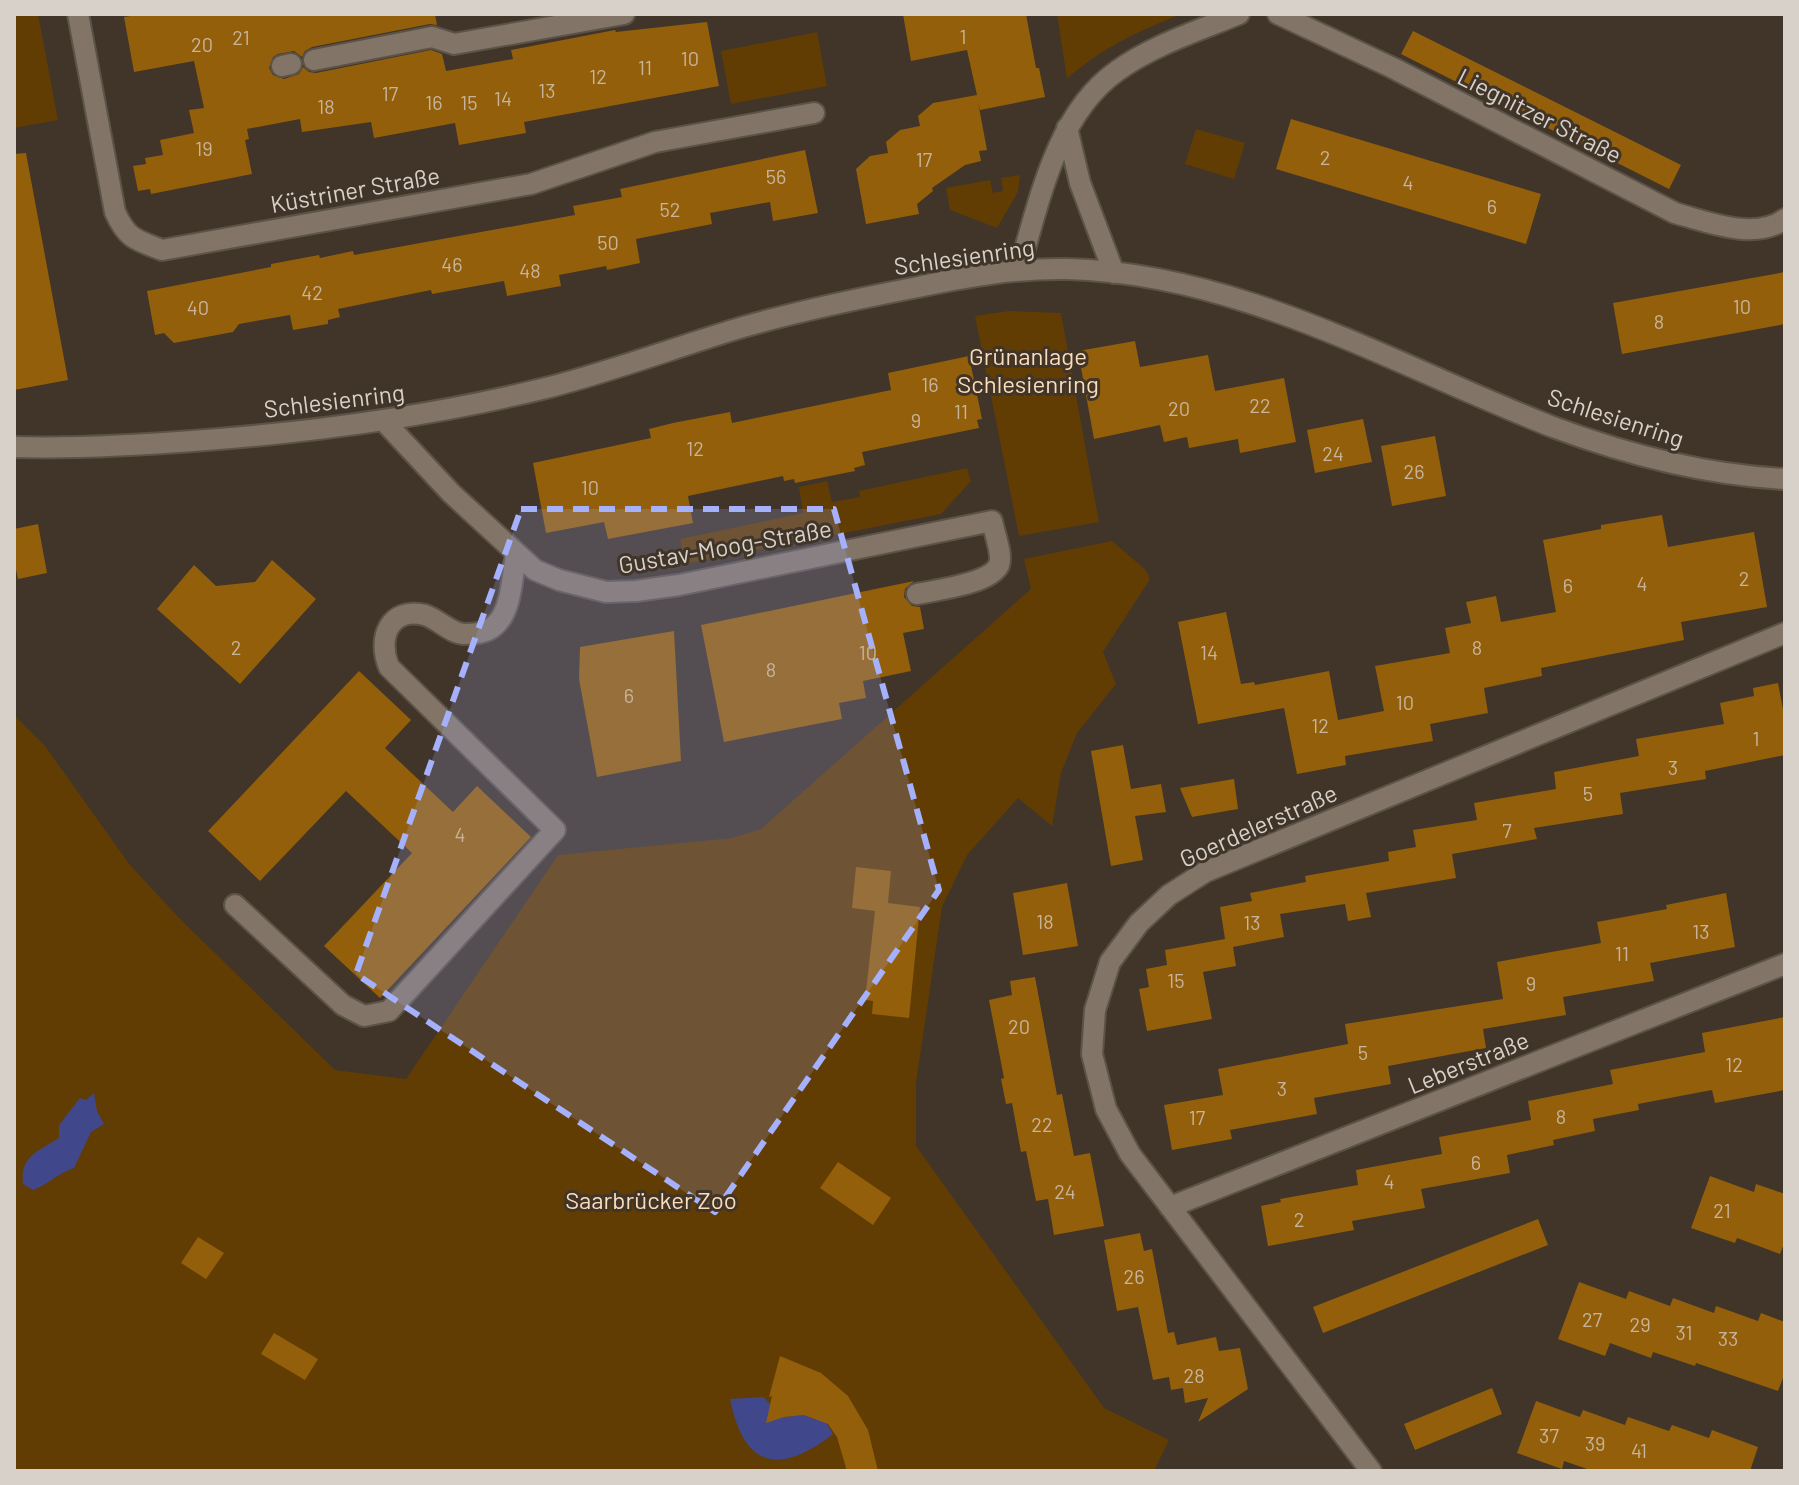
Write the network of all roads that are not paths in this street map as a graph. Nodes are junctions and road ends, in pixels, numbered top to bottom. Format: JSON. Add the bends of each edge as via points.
{"nodes":[{"id":1,"x":78,"y":14,"type":"edge"},
{"id":2,"x":624,"y":14,"type":"edge"},
{"id":3,"x":1239,"y":14,"type":"edge"},
{"id":4,"x":1278,"y":14,"type":"edge"},
{"id":5,"x":314,"y":60,"type":"dead end"},
{"id":6,"x":814,"y":113,"type":"dead end"},
{"id":7,"x":1067,"y":128,"type":"junction"},
{"id":8,"x":1785,"y":219,"type":"edge"},
{"id":9,"x":1019,"y":270,"type":"junction"},
{"id":10,"x":1114,"y":273,"type":"junction"},
{"id":11,"x":384,"y":421,"type":"junction"},
{"id":12,"x":14,"y":447,"type":"edge"},
{"id":13,"x":1780,"y":482,"type":"edge"},
{"id":14,"x":516,"y":555,"type":"junction"},
{"id":15,"x":917,"y":594,"type":"dead end"},
{"id":16,"x":1785,"y":633,"type":"edge"},
{"id":17,"x":235,"y":905,"type":"dead end"},
{"id":18,"x":1785,"y":964,"type":"edge"},
{"id":19,"x":1170,"y":1207,"type":"junction"},
{"id":20,"x":1371,"y":1471,"type":"edge"}],
"edges":[{"from":1,"to":6,"type":"street","name":"Küstriner Straße","via":[[115,212],[135,240],[162,250],[531,184],[655,142]]},
{"from":2,"to":5,"type":"street","via":[[454,44],[432,37]]},
{"from":3,"to":7,"type":"street","via":[[1117,71],[1094,90]]},
{"from":4,"to":8,"type":"street","name":"Liegnitzer Straße","via":[[1675,213],[1718,225],[1765,229]]},
{"from":7,"to":9,"type":"street"},
{"from":7,"to":10,"type":"street","via":[[1080,183]]},
{"from":9,"to":10,"type":"street","name":"Schlesienring"},
{"from":9,"to":11,"type":"street","name":"Schlesienring","via":[[819,308],[553,386]]},
{"from":10,"to":13,"type":"street","name":"Schlesienring","via":[[1204,290],[1294,319],[1616,448],[1692,468]]},
{"from":11,"to":12,"type":"street","name":"Schlesienring","via":[[133,446]]},
{"from":11,"to":14,"type":"street","name":"Gustav-Moog-Straße"},
{"from":14,"to":15,"type":"street","name":"Gustav-Moog-Straße","via":[[535,570],[576,585],[636,591],[992,521],[998,567],[986,578]]},
{"from":14,"to":17,"type":"street","via":[[504,611],[493,627],[462,634],[425,615],[411,614],[390,624],[383,653],[389,667],[555,830],[389,1011],[364,1016],[343,1005]]},
{"from":16,"to":19,"type":"street","name":"Goerdelerstraße","via":[[1205,872],[1139,923],[1110,962],[1095,1010],[1092,1054],[1106,1109],[1130,1154]]},
{"from":18,"to":19,"type":"street","name":"Leberstraße"},
{"from":19,"to":20,"type":"street","name":"Goerdelerstraße"}]}
